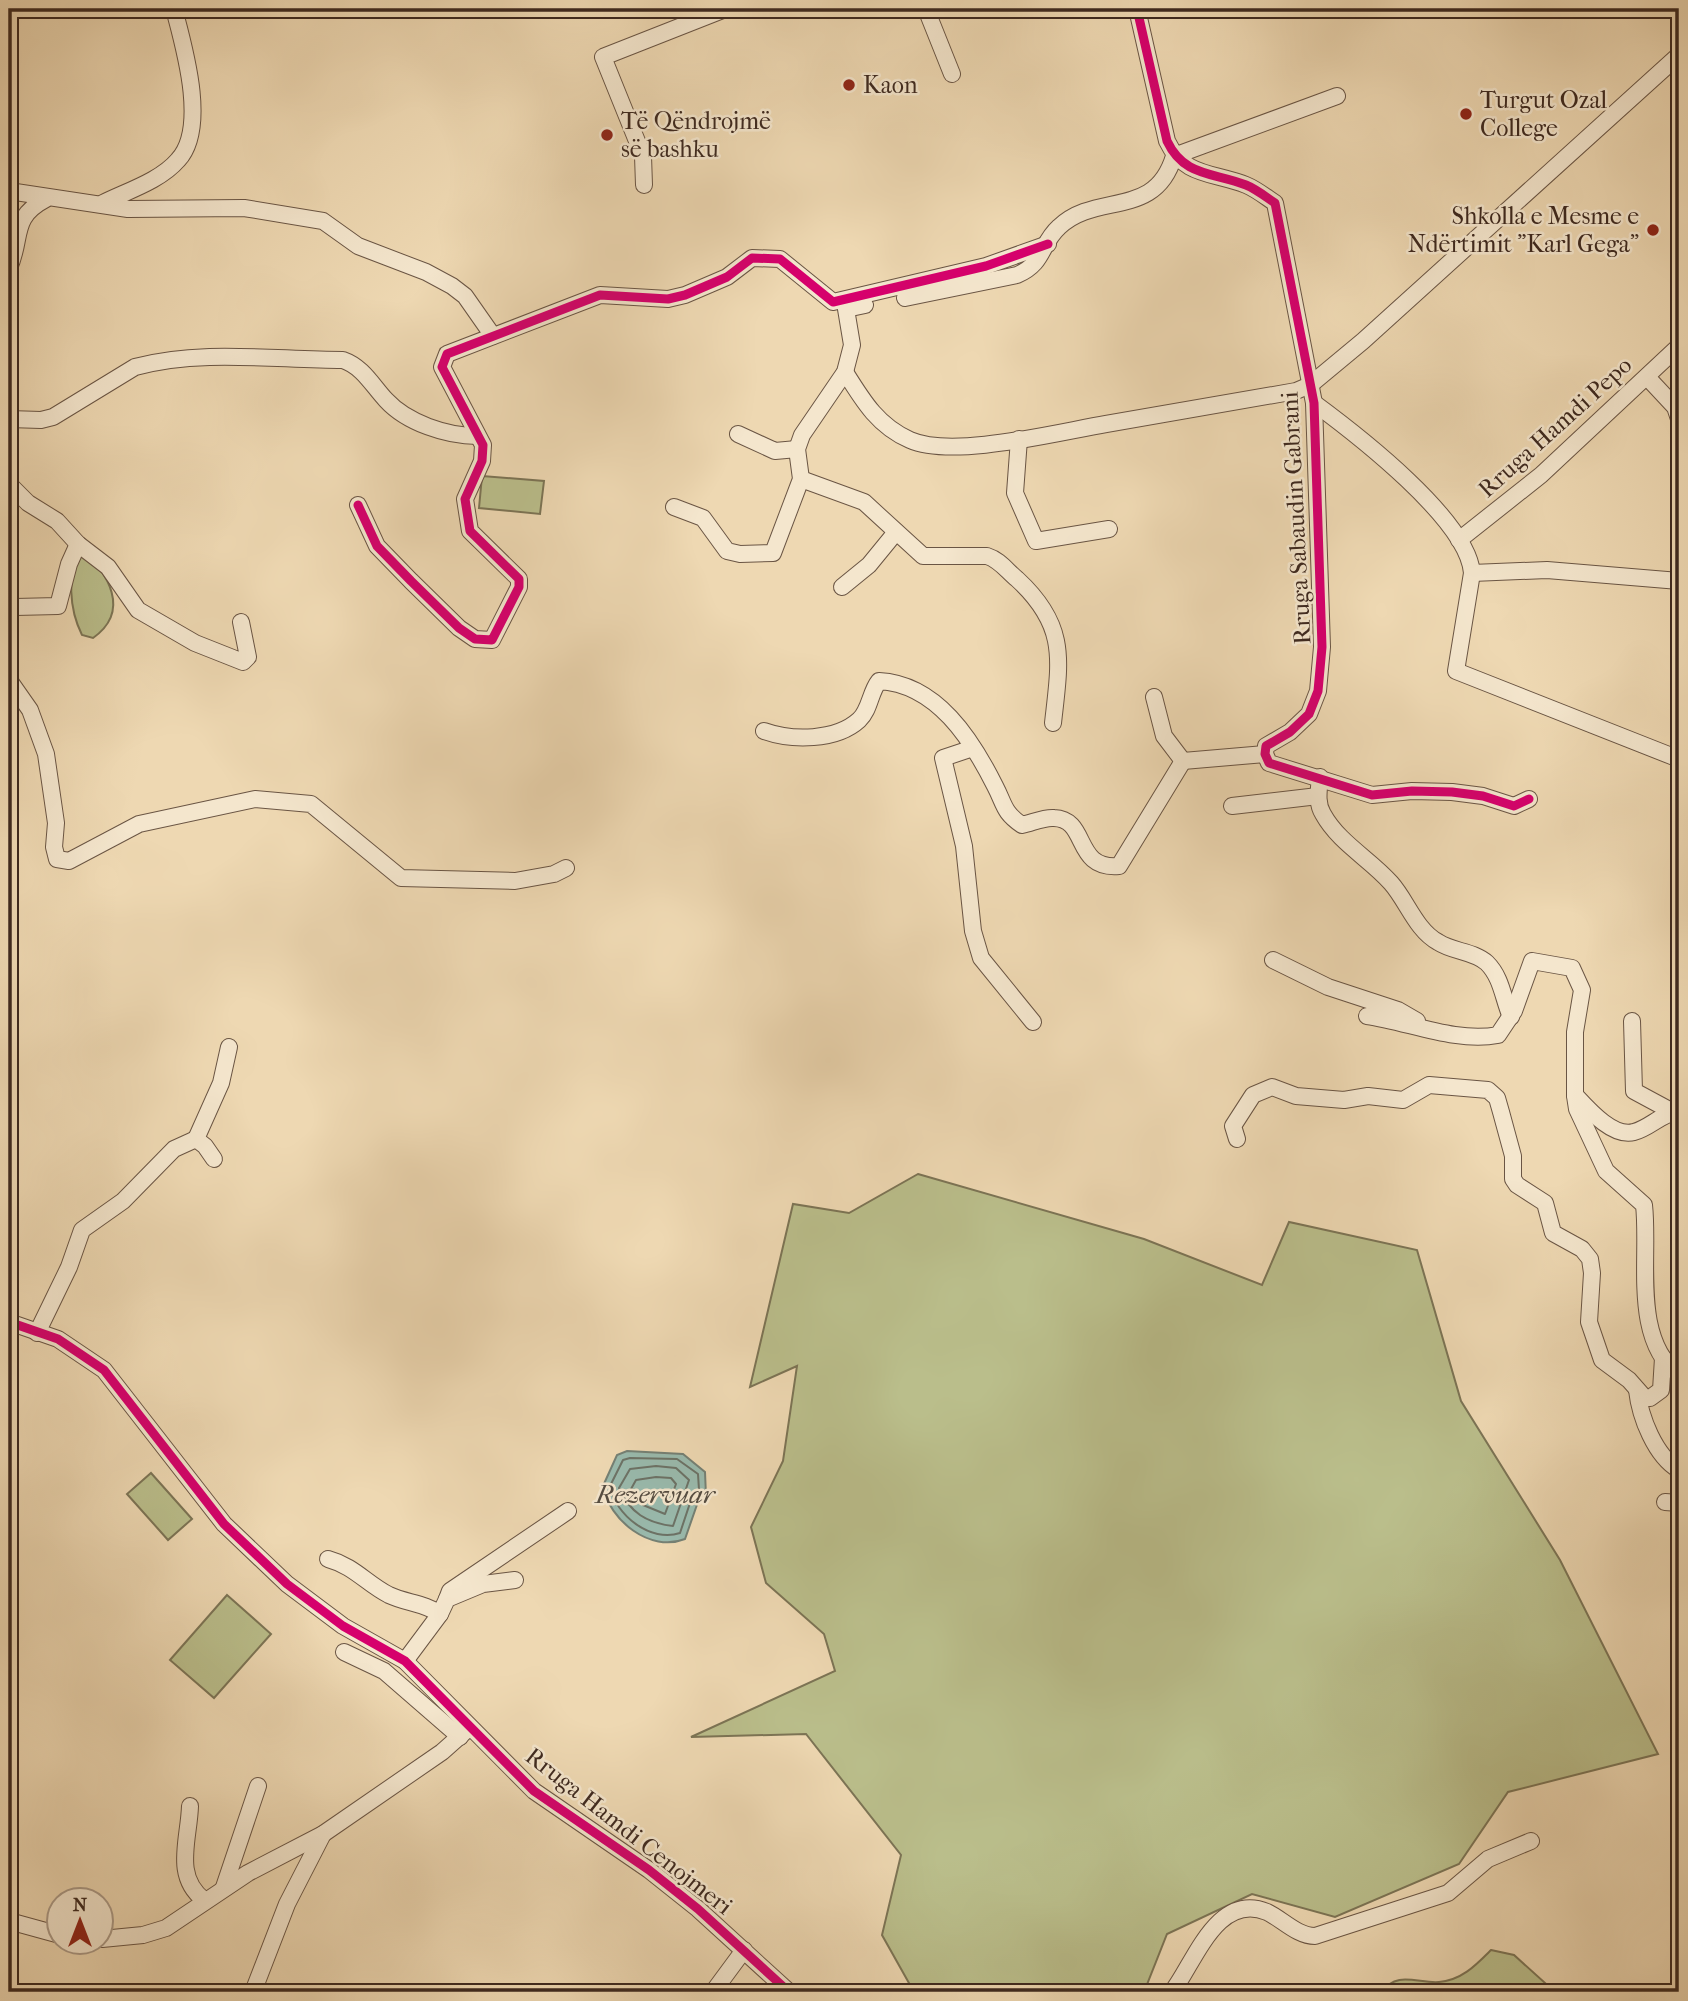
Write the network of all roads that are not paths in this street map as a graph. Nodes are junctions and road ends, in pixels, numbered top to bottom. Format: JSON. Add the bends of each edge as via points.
{"nodes":[{"id":1,"x":174,"y":9,"type":"edge"},
{"id":2,"x":724,"y":9,"type":"edge"},
{"id":3,"x":926,"y":9,"type":"edge"},
{"id":4,"x":1137,"y":9,"type":"edge"},
{"id":5,"x":1679,"y":55,"type":"edge"},
{"id":6,"x":952,"y":74,"type":"dead end"},
{"id":7,"x":1337,"y":96,"type":"dead end"},
{"id":8,"x":1174,"y":156,"type":"junction"},
{"id":9,"x":644,"y":185,"type":"dead end"},
{"id":10,"x":9,"y":191,"type":"edge"},
{"id":11,"x":46,"y":199,"type":"junction"},
{"id":12,"x":103,"y":203,"type":"junction"},
{"id":13,"x":1044,"y":251,"type":"junction"},
{"id":14,"x":9,"y":268,"type":"edge"},
{"id":15,"x":493,"y":336,"type":"junction"},
{"id":16,"x":1679,"y":346,"type":"edge"},
{"id":17,"x":845,"y":372,"type":"junction"},
{"id":18,"x":1647,"y":377,"type":"junction"},
{"id":19,"x":1310,"y":385,"type":"junction"},
{"id":20,"x":1314,"y":403,"type":"junction"},
{"id":21,"x":9,"y":419,"type":"edge"},
{"id":22,"x":1679,"y":419,"type":"edge"},
{"id":23,"x":738,"y":433,"type":"dead end"},
{"id":24,"x":477,"y":436,"type":"junction"},
{"id":25,"x":1019,"y":439,"type":"junction"},
{"id":26,"x":797,"y":449,"type":"junction"},
{"id":27,"x":801,"y":479,"type":"junction"},
{"id":28,"x":9,"y":484,"type":"edge"},
{"id":29,"x":358,"y":505,"type":"dead end"},
{"id":30,"x":674,"y":507,"type":"dead end"},
{"id":31,"x":1109,"y":530,"type":"dead end"},
{"id":32,"x":896,"y":532,"type":"junction"},
{"id":33,"x":1459,"y":540,"type":"junction"},
{"id":34,"x":78,"y":544,"type":"junction"},
{"id":35,"x":1472,"y":573,"type":"junction"},
{"id":36,"x":1679,"y":581,"type":"edge"},
{"id":37,"x":842,"y":587,"type":"dead end"},
{"id":38,"x":9,"y":614,"type":"edge"},
{"id":39,"x":241,"y":622,"type":"dead end"},
{"id":40,"x":9,"y":680,"type":"edge"},
{"id":41,"x":1154,"y":697,"type":"dead end"},
{"id":42,"x":1053,"y":723,"type":"dead end"},
{"id":43,"x":764,"y":732,"type":"dead end"},
{"id":44,"x":973,"y":748,"type":"junction"},
{"id":45,"x":1265,"y":754,"type":"junction"},
{"id":46,"x":1679,"y":759,"type":"edge"},
{"id":47,"x":1183,"y":761,"type":"junction"},
{"id":48,"x":1320,"y":777,"type":"junction"},
{"id":49,"x":1318,"y":796,"type":"junction"},
{"id":50,"x":1530,"y":799,"type":"dead end"},
{"id":51,"x":1231,"y":806,"type":"dead end"},
{"id":52,"x":566,"y":867,"type":"dead end"},
{"id":53,"x":1273,"y":960,"type":"dead end"},
{"id":54,"x":1367,"y":1016,"type":"dead end"},
{"id":55,"x":1511,"y":1017,"type":"junction"},
{"id":56,"x":1633,"y":1021,"type":"dead end"},
{"id":57,"x":1033,"y":1022,"type":"dead end"},
{"id":58,"x":1425,"y":1027,"type":"junction"},
{"id":59,"x":229,"y":1047,"type":"dead end"},
{"id":60,"x":1575,"y":1095,"type":"junction"},
{"id":61,"x":1676,"y":1111,"type":"edge"},
{"id":62,"x":196,"y":1139,"type":"junction"},
{"id":63,"x":1237,"y":1139,"type":"dead end"},
{"id":64,"x":214,"y":1159,"type":"dead end"},
{"id":65,"x":9,"y":1322,"type":"edge"},
{"id":66,"x":37,"y":1333,"type":"junction"},
{"id":67,"x":1663,"y":1358,"type":"junction"},
{"id":68,"x":1679,"y":1374,"type":"edge"},
{"id":69,"x":1637,"y":1390,"type":"junction"},
{"id":70,"x":1679,"y":1471,"type":"edge"},
{"id":71,"x":568,"y":1511,"type":"dead end"},
{"id":72,"x":328,"y":1559,"type":"dead end"},
{"id":73,"x":515,"y":1580,"type":"dead end"},
{"id":74,"x":443,"y":1607,"type":"junction"},
{"id":75,"x":344,"y":1652,"type":"dead end"},
{"id":76,"x":405,"y":1661,"type":"junction"},
{"id":77,"x":465,"y":1732,"type":"junction"},
{"id":78,"x":258,"y":1786,"type":"dead end"},
{"id":79,"x":190,"y":1806,"type":"dead end"},
{"id":80,"x":323,"y":1834,"type":"junction"},
{"id":81,"x":1531,"y":1841,"type":"dead end"},
{"id":82,"x":225,"y":1887,"type":"junction"},
{"id":83,"x":204,"y":1900,"type":"junction"},
{"id":84,"x":9,"y":1921,"type":"edge"},
{"id":85,"x":46,"y":1931,"type":"edge"},
{"id":86,"x":116,"y":1938,"type":"edge"},
{"id":87,"x":744,"y":1950,"type":"junction"},
{"id":88,"x":253,"y":1992,"type":"edge"},
{"id":89,"x":713,"y":1992,"type":"edge"},
{"id":90,"x":789,"y":1992,"type":"edge"},
{"id":91,"x":1171,"y":1992,"type":"edge"}],
"edges":[{"from":1,"to":12,"type":"street","via":[[194,120],[189,142],[178,161],[160,174]]},
{"from":2,"to":9,"type":"street","via":[[603,58],[640,145]]},
{"from":3,"to":6,"type":"street"},
{"from":4,"to":8,"type":"street"},
{"from":5,"to":19,"type":"street"},
{"from":7,"to":8,"type":"street"},
{"from":8,"to":13,"type":"street","via":[[1161,185],[1147,194],[1077,216],[1058,227]]},
{"from":8,"to":19,"type":"street","name":"Rruga Sabaudin Gabrani","via":[[1189,169],[1249,186],[1275,203]]},
{"from":10,"to":11,"type":"street"},
{"from":11,"to":12,"type":"street"},
{"from":11,"to":14,"type":"street","via":[[21,218]]},
{"from":12,"to":15,"type":"street","via":[[128,209],[244,208],[323,221],[358,246],[452,286],[465,296]]},
{"from":13,"to":15,"type":"street","via":[[833,302],[780,259],[752,258],[727,277],[685,295],[668,299],[600,295]]},
{"from":13,"to":17,"type":"street","via":[[1031,269],[1017,275],[846,309],[852,345]]},
{"from":15,"to":24,"type":"street","via":[[443,359],[442,367]]},
{"from":16,"to":18,"type":"street","name":"Rruga Hamdi Pepo"},
{"from":17,"to":25,"type":"street","via":[[872,415],[912,442],[966,446]]},
{"from":17,"to":26,"type":"street","via":[[818,407]]},
{"from":18,"to":22,"type":"street","via":[[1675,407]]},
{"from":18,"to":33,"type":"street","name":"Rruga Hamdi Pepo","via":[[1541,475]]},
{"from":19,"to":20,"type":"street","name":"Rruga Sabaudin Gabrani"},
{"from":19,"to":25,"type":"street"},
{"from":20,"to":33,"type":"street","via":[[1382,455]]},
{"from":20,"to":45,"type":"street","name":"Rruga Sabaudin Gabrani","via":[[1322,647],[1318,691],[1309,713],[1266,747]]},
{"from":21,"to":24,"type":"street","via":[[53,417],[148,363],[178,359],[343,360],[355,364],[389,403],[406,415],[447,432]]},
{"from":23,"to":26,"type":"street","via":[[775,451]]},
{"from":24,"to":29,"type":"street","via":[[483,445],[482,461],[465,499],[470,531],[513,571],[519,587],[492,640],[475,639],[459,628],[411,581],[377,546]]},
{"from":25,"to":31,"type":"street","via":[[1015,494],[1036,541]]},
{"from":26,"to":27,"type":"street"},
{"from":27,"to":30,"type":"street","via":[[773,554],[727,551],[703,518]]},
{"from":27,"to":32,"type":"street","via":[[864,502]]},
{"from":28,"to":34,"type":"street","via":[[28,503],[57,520]]},
{"from":32,"to":37,"type":"street","via":[[869,565]]},
{"from":32,"to":42,"type":"street","via":[[923,556],[996,559],[1037,598],[1055,628],[1061,658]]},
{"from":33,"to":35,"type":"street"},
{"from":34,"to":38,"type":"street","via":[[58,606],[15,607]]},
{"from":34,"to":39,"type":"street","via":[[108,567],[138,610],[195,643],[243,662],[248,657]]},
{"from":35,"to":36,"type":"street","via":[[1548,570]]},
{"from":35,"to":46,"type":"street","via":[[1456,671]]},
{"from":40,"to":52,"type":"street","via":[[30,710],[46,754],[57,859],[69,861],[139,824],[255,799],[311,804],[401,878],[514,881],[554,874]]},
{"from":41,"to":47,"type":"street","via":[[1164,736]]},
{"from":43,"to":44,"type":"street","via":[[784,739],[837,733],[861,719],[876,685],[886,681],[946,709]]},
{"from":44,"to":47,"type":"street","via":[[1006,814],[1022,825],[1053,817],[1065,820],[1091,860],[1104,867],[1119,866]]},
{"from":44,"to":57,"type":"street","via":[[943,758],[964,846],[973,930],[981,958]]},
{"from":45,"to":47,"type":"street"},
{"from":45,"to":48,"type":"street","via":[[1269,764]]},
{"from":48,"to":49,"type":"street"},
{"from":48,"to":50,"type":"street","via":[[1371,795],[1452,792],[1514,806]]},
{"from":49,"to":51,"type":"street"},
{"from":49,"to":55,"type":"street","via":[[1322,814],[1356,853],[1392,884],[1436,942],[1488,964]]},
{"from":53,"to":58,"type":"street","via":[[1328,987],[1398,1010]]},
{"from":54,"to":58,"type":"street"},
{"from":55,"to":58,"type":"street","via":[[1498,1035],[1484,1037]]},
{"from":55,"to":60,"type":"street","via":[[1532,961],[1572,968],[1582,990],[1575,1032]]},
{"from":56,"to":61,"type":"street","via":[[1634,1091]]},
{"from":59,"to":62,"type":"street","via":[[221,1083]]},
{"from":60,"to":61,"type":"street","via":[[1622,1132],[1634,1132]]},
{"from":60,"to":67,"type":"street","via":[[1606,1171],[1644,1205],[1645,1309]]},
{"from":62,"to":64,"type":"street"},
{"from":62,"to":66,"type":"street","via":[[174,1149],[123,1201],[82,1230]]},
{"from":63,"to":69,"type":"street","via":[[1233,1126],[1253,1095],[1272,1087],[1306,1098],[1344,1100],[1368,1096],[1403,1100],[1429,1085],[1488,1090],[1497,1098],[1501,1112],[1513,1156],[1513,1179],[1545,1203],[1553,1233],[1582,1249],[1590,1259],[1589,1322],[1602,1360]]},
{"from":65,"to":66,"type":"street","name":"Rruga Hamdi Cenojmeri"},
{"from":66,"to":76,"type":"street","name":"Rruga Hamdi Cenojmeri","via":[[58,1339],[104,1370],[224,1524],[287,1584],[343,1626]]},
{"from":67,"to":68,"type":"street"},
{"from":67,"to":69,"type":"street","via":[[1661,1390],[1650,1398]]},
{"from":69,"to":70,"type":"street","via":[[1654,1440]]},
{"from":71,"to":74,"type":"street","via":[[450,1591]]},
{"from":72,"to":74,"type":"street","via":[[346,1564],[389,1595]]},
{"from":73,"to":74,"type":"street","via":[[483,1584]]},
{"from":74,"to":76,"type":"street"},
{"from":75,"to":77,"type":"street","via":[[384,1671]]},
{"from":76,"to":77,"type":"street","name":"Rruga Hamdi Cenojmeri"},
{"from":77,"to":80,"type":"street"},
{"from":77,"to":87,"type":"street","name":"Rruga Hamdi Cenojmeri","via":[[534,1791],[649,1870]]},
{"from":78,"to":82,"type":"street"},
{"from":79,"to":83,"type":"street","via":[[184,1874],[194,1893]]},
{"from":80,"to":82,"type":"street"},
{"from":80,"to":88,"type":"street","via":[[287,1904]]},
{"from":81,"to":91,"type":"street","via":[[1488,1859],[1448,1893],[1315,1936],[1260,1910],[1233,1913],[1204,1937]]},
{"from":82,"to":83,"type":"street"},
{"from":83,"to":86,"type":"street","via":[[155,1932]]},
{"from":84,"to":85,"type":"street"},
{"from":87,"to":89,"type":"street"},
{"from":87,"to":90,"type":"street","name":"Rruga Hamdi Cenojmeri"}]}
